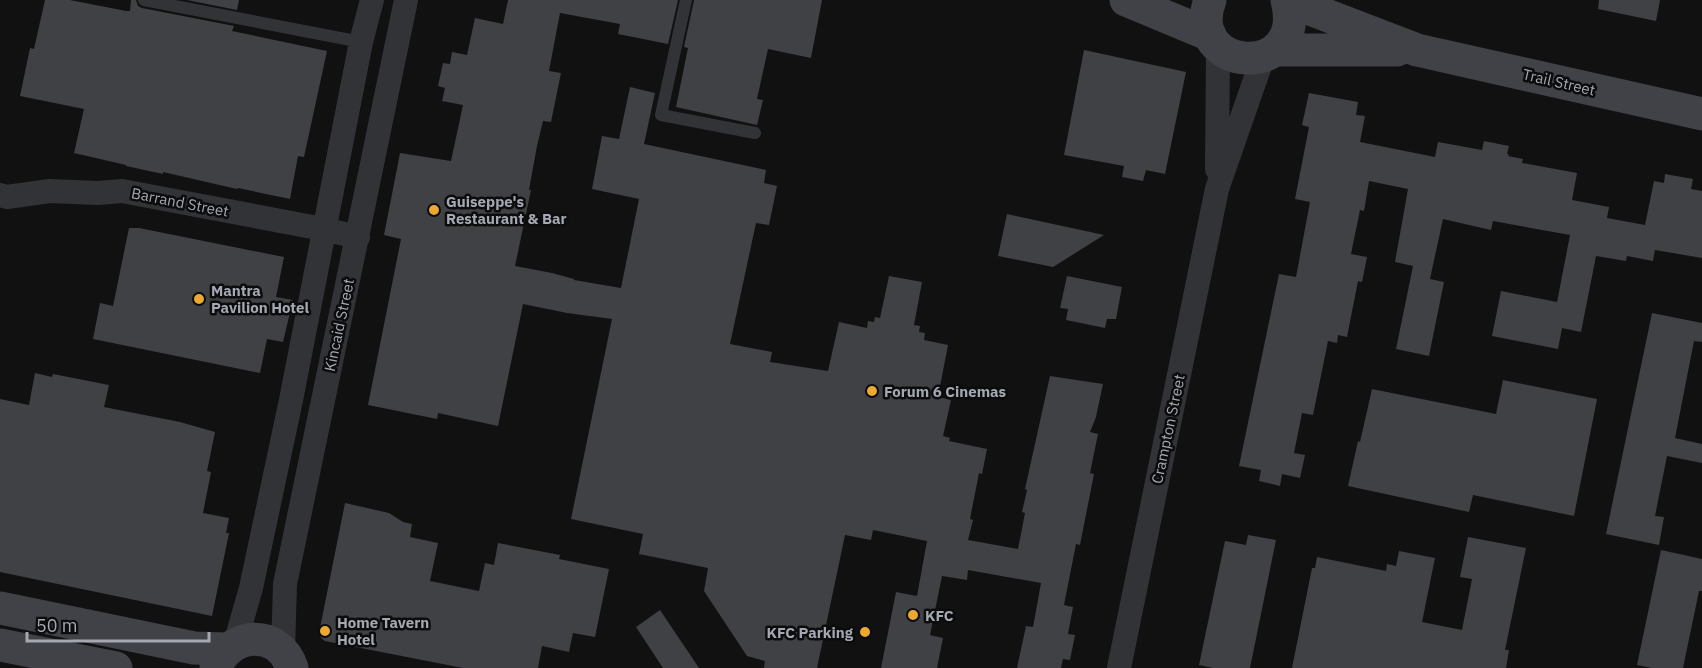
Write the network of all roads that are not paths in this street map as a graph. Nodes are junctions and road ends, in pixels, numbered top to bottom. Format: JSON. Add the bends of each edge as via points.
{"nodes":[{"id":1,"x":144,"y":0,"type":"edge"},
{"id":2,"x":372,"y":0,"type":"edge"},
{"id":3,"x":406,"y":0,"type":"edge"},
{"id":4,"x":686,"y":0,"type":"edge"},
{"id":5,"x":1126,"y":0,"type":"edge"},
{"id":6,"x":1210,"y":0,"type":"edge"},
{"id":7,"x":1287,"y":0,"type":"edge"},
{"id":8,"x":1214,"y":41,"type":"junction"},
{"id":9,"x":361,"y":42,"type":"junction"},
{"id":10,"x":1417,"y":50,"type":"junction"},
{"id":11,"x":1269,"y":53,"type":"junction"},
{"id":12,"x":1702,"y":114,"type":"edge"},
{"id":13,"x":755,"y":133,"type":"dead end"},
{"id":14,"x":1217,"y":189,"type":"junction"},
{"id":15,"x":0,"y":195,"type":"edge"},
{"id":16,"x":323,"y":229,"type":"junction"},
{"id":17,"x":358,"y":237,"type":"junction"},
{"id":18,"x":0,"y":608,"type":"edge"},
{"id":19,"x":0,"y":645,"type":"edge"},
{"id":20,"x":226,"y":654,"type":"edge"},
{"id":21,"x":293,"y":662,"type":"edge"},
{"id":22,"x":116,"y":668,"type":"edge"},
{"id":23,"x":1119,"y":668,"type":"edge"}],
"edges":[{"from":1,"to":9,"type":"lane"},
{"from":2,"to":9,"type":"street"},
{"from":3,"to":17,"type":"street","name":"Kincaid Street"},
{"from":4,"to":13,"type":"lane","via":[[661,115]]},
{"from":5,"to":8,"type":"street"},
{"from":6,"to":8,"type":"street","via":[[1206,22]]},
{"from":7,"to":10,"type":"street","name":"Trail Street"},
{"from":7,"to":11,"type":"street","via":[[1289,27],[1284,40]]},
{"from":8,"to":11,"type":"street","name":"Trail Street","via":[[1239,58]]},
{"from":8,"to":14,"type":"street","name":"Crampton Street"},
{"from":9,"to":16,"type":"street"},
{"from":10,"to":11,"type":"street","name":"Trail Street"},
{"from":10,"to":12,"type":"street","name":"Trail Street"},
{"from":11,"to":14,"type":"street","name":"Crampton Street"},
{"from":14,"to":23,"type":"street","name":"Crampton Street"},
{"from":15,"to":16,"type":"street","name":"Barrand Street","via":[[122,191]]},
{"from":16,"to":17,"type":"street","name":"Barrand Street"},
{"from":16,"to":20,"type":"street","via":[[250,588]]},
{"from":17,"to":21,"type":"street","name":"Kincaid Street","via":[[285,584]]},
{"from":18,"to":20,"type":"street"},
{"from":19,"to":22,"type":"street"},
{"from":20,"to":21,"type":"street","via":[[255,639],[275,645]]}]}
